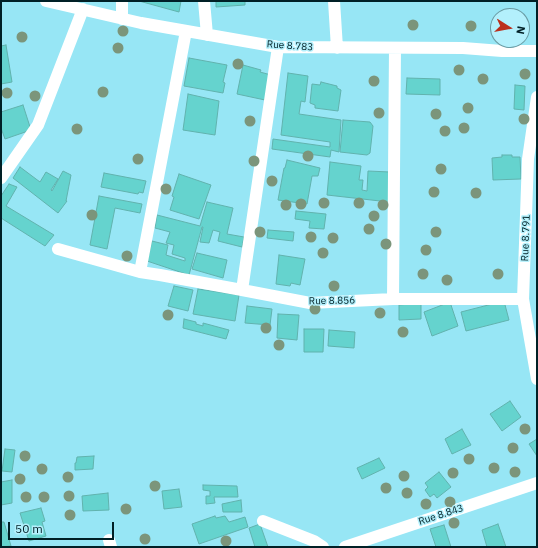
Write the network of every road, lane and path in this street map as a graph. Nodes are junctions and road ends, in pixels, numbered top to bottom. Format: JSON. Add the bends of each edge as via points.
{"nodes":[{"id":1,"x":46,"y":1,"type":"edge"},
{"id":2,"x":122,"y":1,"type":"edge"},
{"id":3,"x":204,"y":1,"type":"edge"},
{"id":4,"x":334,"y":1,"type":"edge"},
{"id":5,"x":83,"y":9,"type":"junction"},
{"id":6,"x":122,"y":19,"type":"junction"},
{"id":7,"x":186,"y":31,"type":"junction"},
{"id":8,"x":207,"y":34,"type":"junction"},
{"id":9,"x":278,"y":48,"type":"junction"},
{"id":10,"x":337,"y":48,"type":"junction"},
{"id":11,"x":396,"y":48,"type":"junction"},
{"id":12,"x":537,"y":51,"type":"edge"},
{"id":13,"x":537,"y":97,"type":"edge"},
{"id":14,"x":1,"y":178,"type":"edge"},
{"id":15,"x":58,"y":249,"type":"dead end"},
{"id":16,"x":140,"y":272,"type":"junction"},
{"id":17,"x":242,"y":290,"type":"junction"},
{"id":18,"x":393,"y":299,"type":"junction"},
{"id":19,"x":524,"y":299,"type":"junction"},
{"id":20,"x":537,"y":379,"type":"edge"},
{"id":21,"x":537,"y":483,"type":"edge"},
{"id":22,"x":263,"y":521,"type":"dead end"},
{"id":23,"x":379,"y":542,"type":"edge"},
{"id":24,"x":323,"y":547,"type":"edge"},
{"id":25,"x":345,"y":547,"type":"edge"}],
"edges":[{"from":1,"to":5,"type":"street","name":"Rue 8.783"},
{"from":2,"to":6,"type":"street"},
{"from":3,"to":8,"type":"street"},
{"from":4,"to":10,"type":"street"},
{"from":5,"to":6,"type":"street","name":"Rue 8.783"},
{"from":5,"to":14,"type":"street","via":[[38,125]]},
{"from":6,"to":7,"type":"street","name":"Rue 8.783"},
{"from":7,"to":8,"type":"street","name":"Rue 8.783"},
{"from":7,"to":16,"type":"street"},
{"from":8,"to":9,"type":"street","name":"Rue 8.783"},
{"from":9,"to":10,"type":"street","name":"Rue 8.783"},
{"from":9,"to":17,"type":"street"},
{"from":10,"to":11,"type":"street","name":"Rue 8.783"},
{"from":11,"to":12,"type":"street","name":"Rue 8.783"},
{"from":11,"to":18,"type":"street"},
{"from":13,"to":19,"type":"street","name":"Rue 8.791","via":[[528,159]]},
{"from":15,"to":16,"type":"street","name":"Rue 8.856"},
{"from":16,"to":17,"type":"street","name":"Rue 8.856"},
{"from":17,"to":18,"type":"street","name":"Rue 8.856","via":[[310,303]]},
{"from":18,"to":19,"type":"street","name":"Rue 8.856"},
{"from":19,"to":20,"type":"street","name":"Rue 8.791"},
{"from":21,"to":23,"type":"street","name":"Rue 8.843"},
{"from":22,"to":24,"type":"street"},
{"from":23,"to":25,"type":"street","name":"Rue 8.843"}]}
